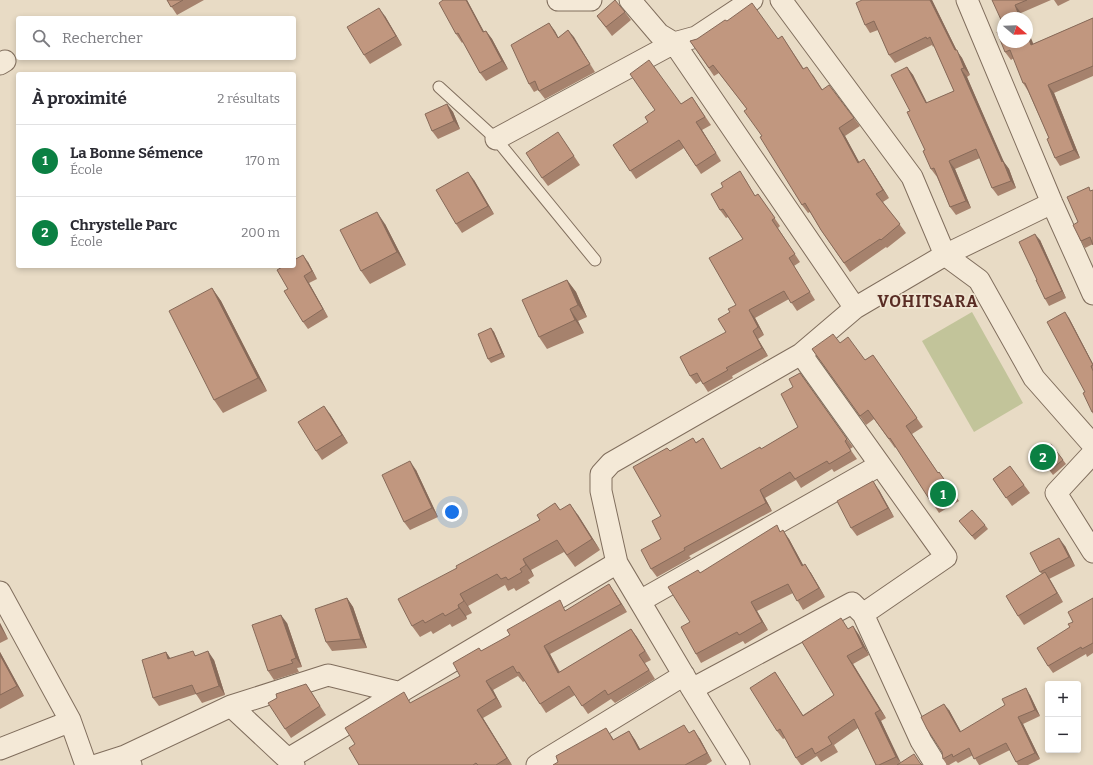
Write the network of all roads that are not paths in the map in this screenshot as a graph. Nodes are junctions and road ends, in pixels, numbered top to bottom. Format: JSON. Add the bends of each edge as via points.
{"nodes":[{"id":1,"x":558,"y":0,"type":"edge"},
{"id":2,"x":591,"y":0,"type":"edge"},
{"id":3,"x":630,"y":0,"type":"edge"},
{"id":4,"x":752,"y":0,"type":"edge"},
{"id":5,"x":781,"y":0,"type":"edge"},
{"id":6,"x":967,"y":0,"type":"edge"},
{"id":7,"x":674,"y":43,"type":"junction"},
{"id":8,"x":439,"y":88,"type":"dead end"},
{"id":9,"x":496,"y":139,"type":"junction"},
{"id":10,"x":1052,"y":203,"type":"junction"},
{"id":11,"x":945,"y":255,"type":"junction"},
{"id":12,"x":595,"y":260,"type":"dead end"},
{"id":13,"x":1093,"y":294,"type":"edge"},
{"id":14,"x":855,"y":308,"type":"junction"},
{"id":15,"x":801,"y":354,"type":"junction"},
{"id":16,"x":1093,"y":445,"type":"edge"},
{"id":17,"x":1093,"y":453,"type":"edge"},
{"id":18,"x":880,"y":465,"type":"junction"},
{"id":19,"x":1093,"y":552,"type":"edge"},
{"id":20,"x":617,"y":563,"type":"junction"},
{"id":21,"x":0,"y":592,"type":"edge"},
{"id":22,"x":640,"y":601,"type":"junction"},
{"id":23,"x":863,"y":614,"type":"junction"},
{"id":24,"x":688,"y":682,"type":"junction"},
{"id":25,"x":401,"y":693,"type":"junction"},
{"id":26,"x":231,"y":706,"type":"junction"},
{"id":27,"x":70,"y":720,"type":"junction"},
{"id":28,"x":0,"y":749,"type":"edge"},
{"id":29,"x":128,"y":761,"type":"edge"},
{"id":30,"x":291,"y":762,"type":"edge"},
{"id":31,"x":86,"y":765,"type":"edge"},
{"id":32,"x":96,"y":765,"type":"edge"},
{"id":33,"x":537,"y":765,"type":"edge"},
{"id":34,"x":739,"y":765,"type":"edge"},
{"id":35,"x":936,"y":765,"type":"edge"}],
"edges":[{"from":1,"to":2,"type":"street"},
{"from":3,"to":7,"type":"street","via":[[659,34]]},
{"from":4,"to":7,"type":"street","via":[[696,37]]},
{"from":5,"to":11,"type":"street","via":[[912,177]]},
{"from":6,"to":10,"type":"street"},
{"from":7,"to":9,"type":"street"},
{"from":7,"to":14,"type":"street"},
{"from":8,"to":9,"type":"lane"},
{"from":9,"to":12,"type":"lane"},
{"from":10,"to":11,"type":"street"},
{"from":10,"to":13,"type":"street"},
{"from":11,"to":14,"type":"street"},
{"from":11,"to":16,"type":"street","via":[[979,280],[1034,378]]},
{"from":14,"to":15,"type":"street"},
{"from":15,"to":18,"type":"street"},
{"from":15,"to":20,"type":"street","via":[[611,463],[601,474],[601,491]]},
{"from":17,"to":19,"type":"street","via":[[1056,493]]},
{"from":18,"to":22,"type":"street"},
{"from":18,"to":23,"type":"street","via":[[946,557]]},
{"from":20,"to":22,"type":"street"},
{"from":20,"to":25,"type":"street"},
{"from":21,"to":27,"type":"street"},
{"from":22,"to":24,"type":"street"},
{"from":23,"to":24,"type":"street","via":[[852,604]]},
{"from":23,"to":35,"type":"street","via":[[921,741]]},
{"from":24,"to":33,"type":"street"},
{"from":24,"to":34,"type":"street"},
{"from":25,"to":26,"type":"street","via":[[328,675]]},
{"from":25,"to":30,"type":"street"},
{"from":26,"to":29,"type":"street"},
{"from":26,"to":30,"type":"street"},
{"from":27,"to":28,"type":"street"},
{"from":27,"to":31,"type":"street"},
{"from":29,"to":32,"type":"street"}]}
